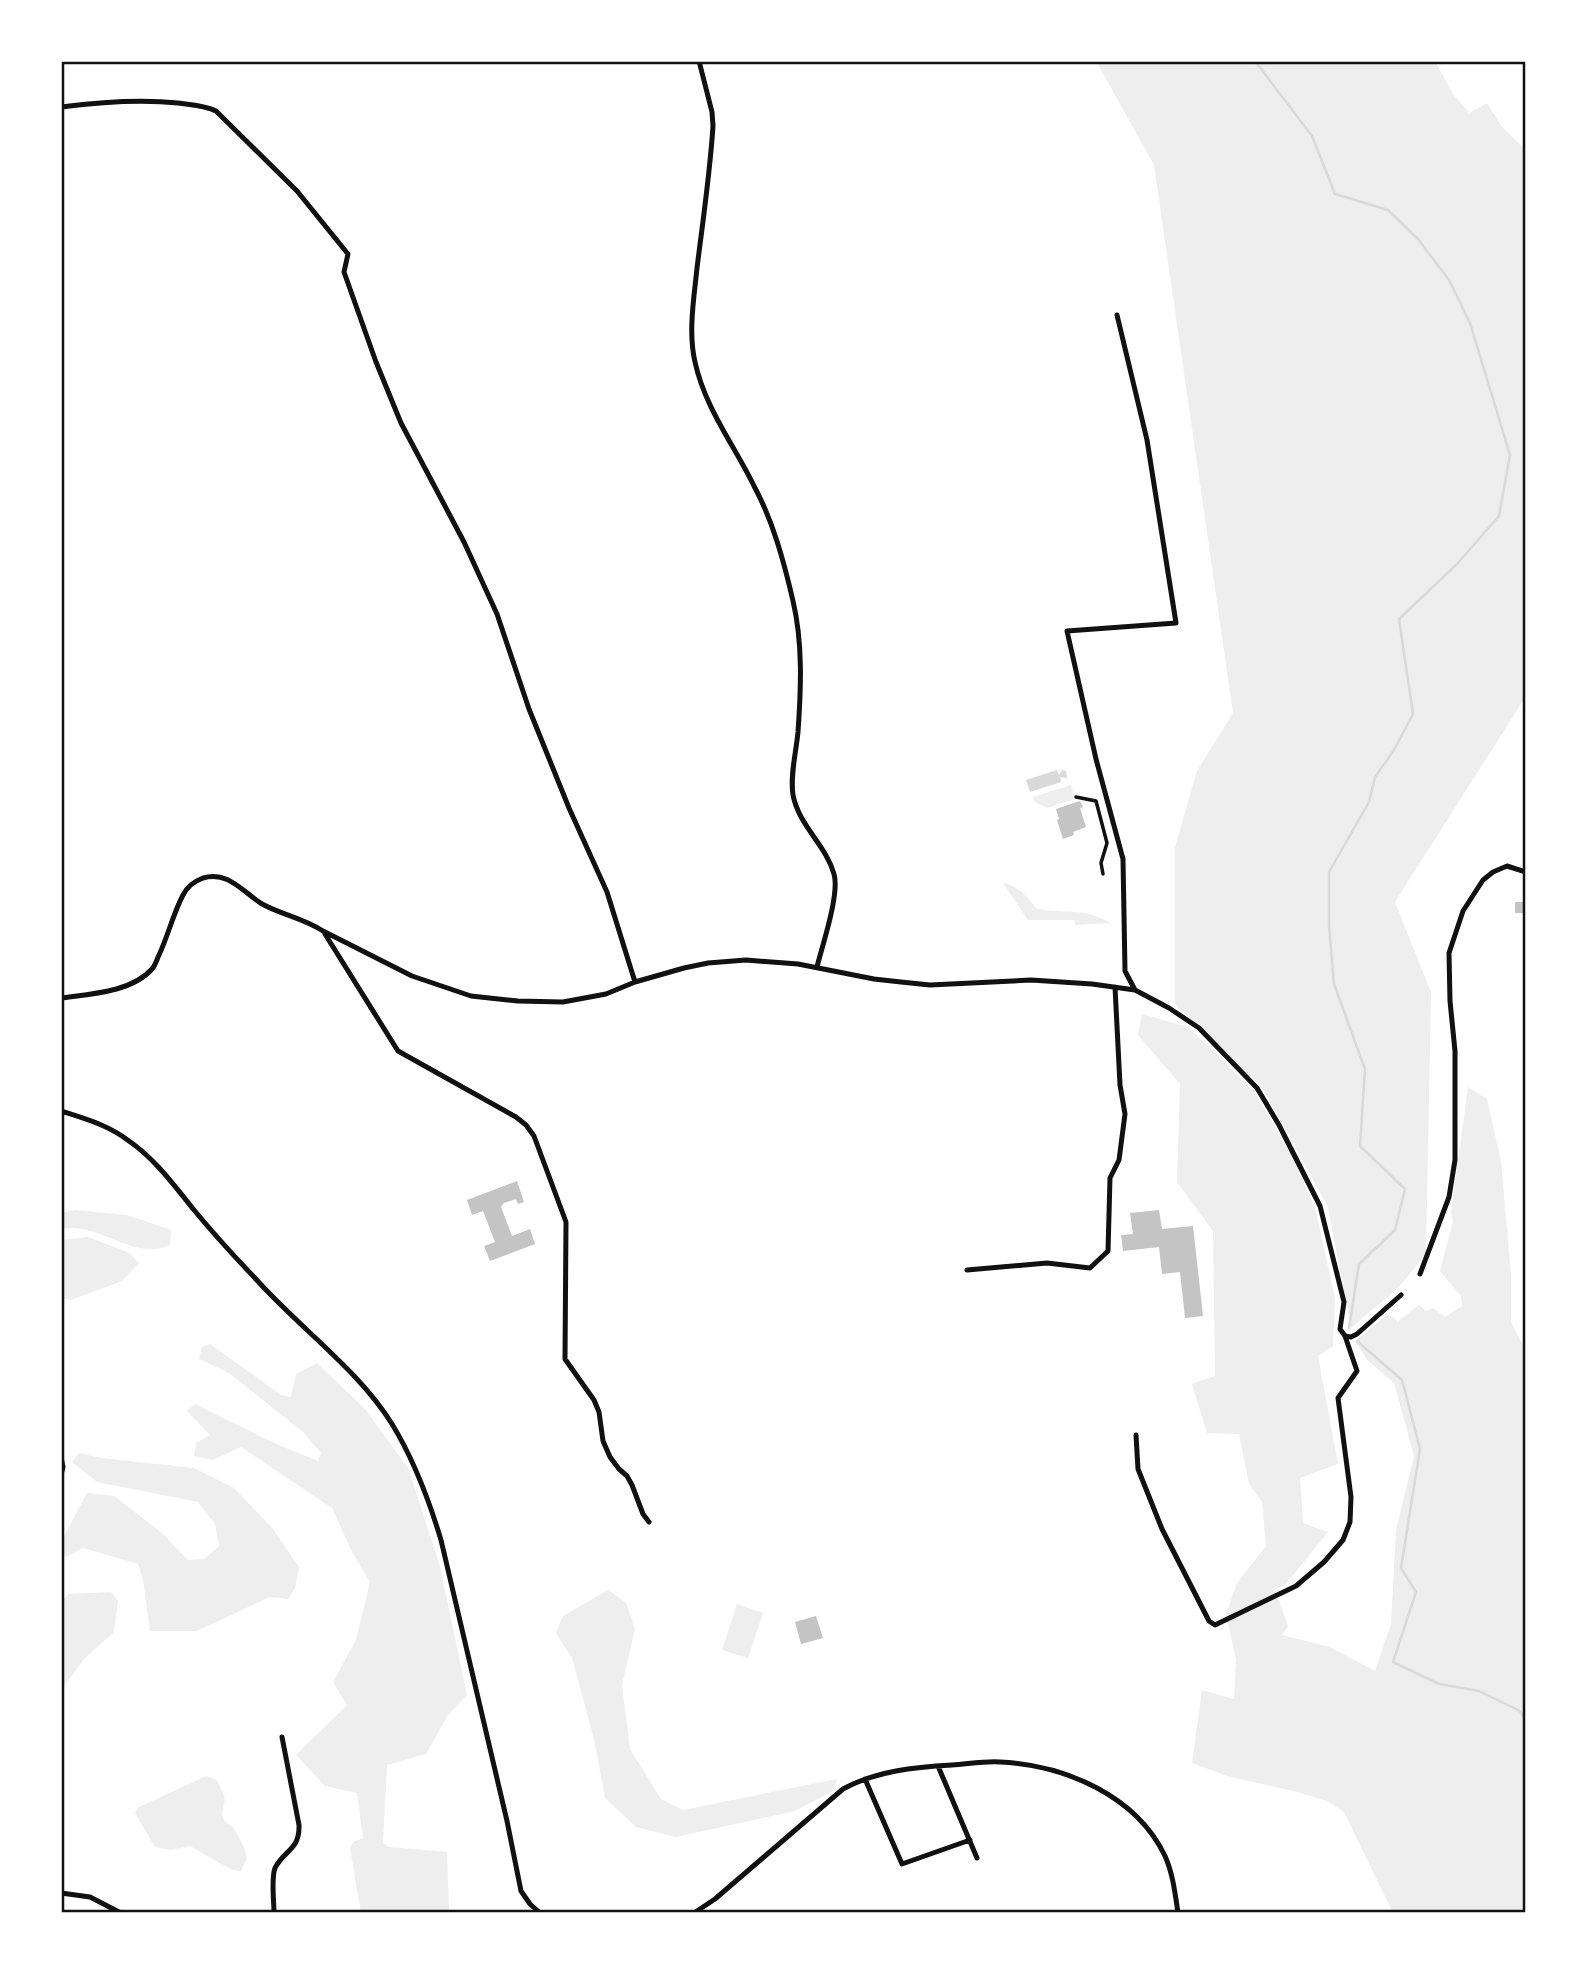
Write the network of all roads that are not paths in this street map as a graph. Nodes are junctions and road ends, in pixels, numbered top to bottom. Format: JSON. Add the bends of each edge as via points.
{"nodes":[{"id":1,"x":699,"y":61,"type":"edge"},
{"id":2,"x":61,"y":107,"type":"edge"},
{"id":3,"x":1117,"y":315,"type":"dead end"},
{"id":4,"x":1076,"y":797,"type":"dead end"},
{"id":5,"x":1526,"y":872,"type":"edge"},
{"id":6,"x":1103,"y":874,"type":"dead end"},
{"id":7,"x":323,"y":931,"type":"junction"},
{"id":8,"x":817,"y":967,"type":"junction"},
{"id":9,"x":635,"y":982,"type":"junction"},
{"id":10,"x":1115,"y":987,"type":"junction"},
{"id":11,"x":1135,"y":990,"type":"junction"},
{"id":12,"x":61,"y":998,"type":"edge"},
{"id":13,"x":61,"y":1111,"type":"edge"},
{"id":14,"x":967,"y":1270,"type":"dead end"},
{"id":15,"x":1420,"y":1273,"type":"dead end"},
{"id":16,"x":1401,"y":1295,"type":"dead end"},
{"id":17,"x":1345,"y":1336,"type":"junction"},
{"id":18,"x":1136,"y":1435,"type":"dead end"},
{"id":19,"x":61,"y":1457,"type":"edge"},
{"id":20,"x":61,"y":1475,"type":"edge"},
{"id":21,"x":649,"y":1522,"type":"dead end"},
{"id":22,"x":282,"y":1737,"type":"dead end"},
{"id":23,"x":938,"y":1766,"type":"junction"},
{"id":24,"x":865,"y":1779,"type":"junction"},
{"id":25,"x":970,"y":1840,"type":"junction"},
{"id":26,"x":977,"y":1858,"type":"dead end"},
{"id":27,"x":61,"y":1893,"type":"edge"},
{"id":28,"x":121,"y":1913,"type":"edge"},
{"id":29,"x":274,"y":1913,"type":"edge"},
{"id":30,"x":540,"y":1913,"type":"edge"},
{"id":31,"x":694,"y":1913,"type":"edge"},
{"id":32,"x":1178,"y":1913,"type":"edge"}],
"edges":[{"from":1,"to":8,"type":"street","via":[[713,126],[695,287],[693,352],[710,406],[766,510],[794,607],[800,677],[793,793],[802,820],[836,880]]},
{"from":2,"to":9,"type":"street","via":[[153,101],[216,111],[298,191],[348,254],[344,272],[376,362],[401,423],[497,614],[534,721],[607,892]]},
{"from":3,"to":11,"type":"street","via":[[1147,440],[1176,623],[1067,631],[1123,859],[1125,971]]},
{"from":4,"to":6,"type":"street","via":[[1096,801],[1107,843]]},
{"from":5,"to":15,"type":"street","via":[[1507,866],[1483,880],[1463,911],[1450,953],[1455,1160],[1449,1197]]},
{"from":7,"to":9,"type":"street","via":[[412,976],[471,996],[564,1002],[606,994]]},
{"from":7,"to":12,"type":"street","via":[[262,904],[232,881],[210,876],[190,885],[183,894],[152,969],[127,987]]},
{"from":7,"to":21,"type":"street","via":[[398,1051],[516,1117],[534,1136],[566,1222],[565,1359],[594,1400],[610,1457],[627,1476]]},
{"from":8,"to":9,"type":"street","via":[[724,961]]},
{"from":8,"to":10,"type":"street","via":[[930,985],[1031,980]]},
{"from":10,"to":11,"type":"street"},
{"from":10,"to":14,"type":"street","via":[[1125,1114],[1119,1160],[1110,1178],[1108,1251],[1090,1268],[1047,1264]]},
{"from":11,"to":17,"type":"street","via":[[1199,1028],[1257,1088],[1321,1206],[1344,1302],[1340,1326]]},
{"from":13,"to":30,"type":"street","via":[[99,1122],[153,1161],[256,1280],[343,1366],[391,1422],[431,1506],[521,1891]]},
{"from":16,"to":17,"type":"street","via":[[1357,1334]]},
{"from":17,"to":18,"type":"street","via":[[1357,1371],[1338,1398],[1351,1497],[1350,1522],[1343,1540],[1296,1586],[1215,1625],[1162,1529],[1138,1469]]},
{"from":19,"to":20,"type":"street"},
{"from":22,"to":29,"type":"street","via":[[299,1836],[274,1872]]},
{"from":23,"to":24,"type":"street"},
{"from":23,"to":25,"type":"street"},
{"from":23,"to":32,"type":"street","via":[[996,1762],[1032,1766],[1073,1777],[1110,1797],[1138,1817],[1159,1845],[1170,1870]]},
{"from":24,"to":25,"type":"street","via":[[902,1864]]},
{"from":24,"to":31,"type":"street","via":[[843,1789]]},
{"from":25,"to":26,"type":"street"},
{"from":27,"to":28,"type":"street","via":[[90,1897]]}]}
